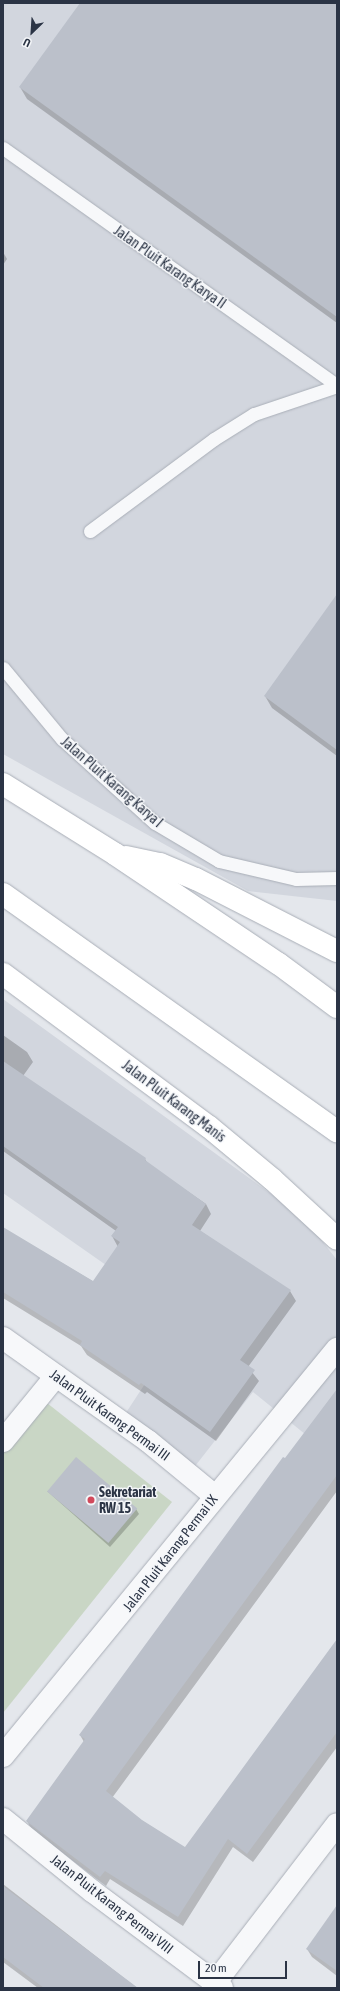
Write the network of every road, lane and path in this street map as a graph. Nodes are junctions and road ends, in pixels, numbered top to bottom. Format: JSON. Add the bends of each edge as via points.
{"nodes":[{"id":1,"x":3,"y":148,"type":"edge"},
{"id":2,"x":337,"y":385,"type":"edge"},
{"id":3,"x":90,"y":531,"type":"dead end"},
{"id":4,"x":3,"y":668,"type":"edge"},
{"id":5,"x":3,"y":784,"type":"edge"},
{"id":6,"x":115,"y":854,"type":"junction"},
{"id":7,"x":337,"y":878,"type":"edge"},
{"id":8,"x":3,"y":894,"type":"edge"},
{"id":9,"x":337,"y":951,"type":"edge"},
{"id":10,"x":3,"y":974,"type":"edge"},
{"id":11,"x":337,"y":1008,"type":"edge"},
{"id":12,"x":337,"y":1131,"type":"edge"},
{"id":13,"x":337,"y":1239,"type":"edge"},
{"id":14,"x":3,"y":1338,"type":"edge"},
{"id":15,"x":337,"y":1349,"type":"edge"},
{"id":16,"x":56,"y":1376,"type":"junction"},
{"id":17,"x":3,"y":1441,"type":"edge"},
{"id":18,"x":216,"y":1496,"type":"junction"},
{"id":19,"x":3,"y":1756,"type":"edge"},
{"id":20,"x":3,"y":1819,"type":"edge"},
{"id":21,"x":337,"y":1824,"type":"edge"},
{"id":22,"x":219,"y":1985,"type":"edge"}],
"edges":[{"from":1,"to":2,"type":"lane","name":"Jalan Pluit Karang Karya II"},
{"from":2,"to":3,"type":"lane","via":[[254,414],[214,439]]},
{"from":4,"to":7,"type":"lane","name":"Jalan Pluit Karang Karya I","via":[[62,739],[155,822],[219,861],[296,879]]},
{"from":5,"to":6,"type":"main road"},
{"from":6,"to":9,"type":"main road","via":[[160,864],[196,879]]},
{"from":6,"to":11,"type":"main road","via":[[279,964]]},
{"from":8,"to":12,"type":"main road"},
{"from":10,"to":13,"type":"main road","name":"Jalan Pluit Karang Manis","via":[[208,1126],[272,1179]]},
{"from":14,"to":16,"type":"street","name":"Jalan Pluit Karang Permai III"},
{"from":15,"to":18,"type":"street","name":"Jalan Pluit Karang Permai IX"},
{"from":16,"to":17,"type":"street"},
{"from":16,"to":18,"type":"street","name":"Jalan Pluit Karang Permai III","via":[[148,1440]]},
{"from":18,"to":19,"type":"street","name":"Jalan Pluit Karang Permai IX"},
{"from":20,"to":22,"type":"street","name":"Jalan Pluit Karang Permai VIII","via":[[92,1891]]},
{"from":21,"to":22,"type":"street"}]}
